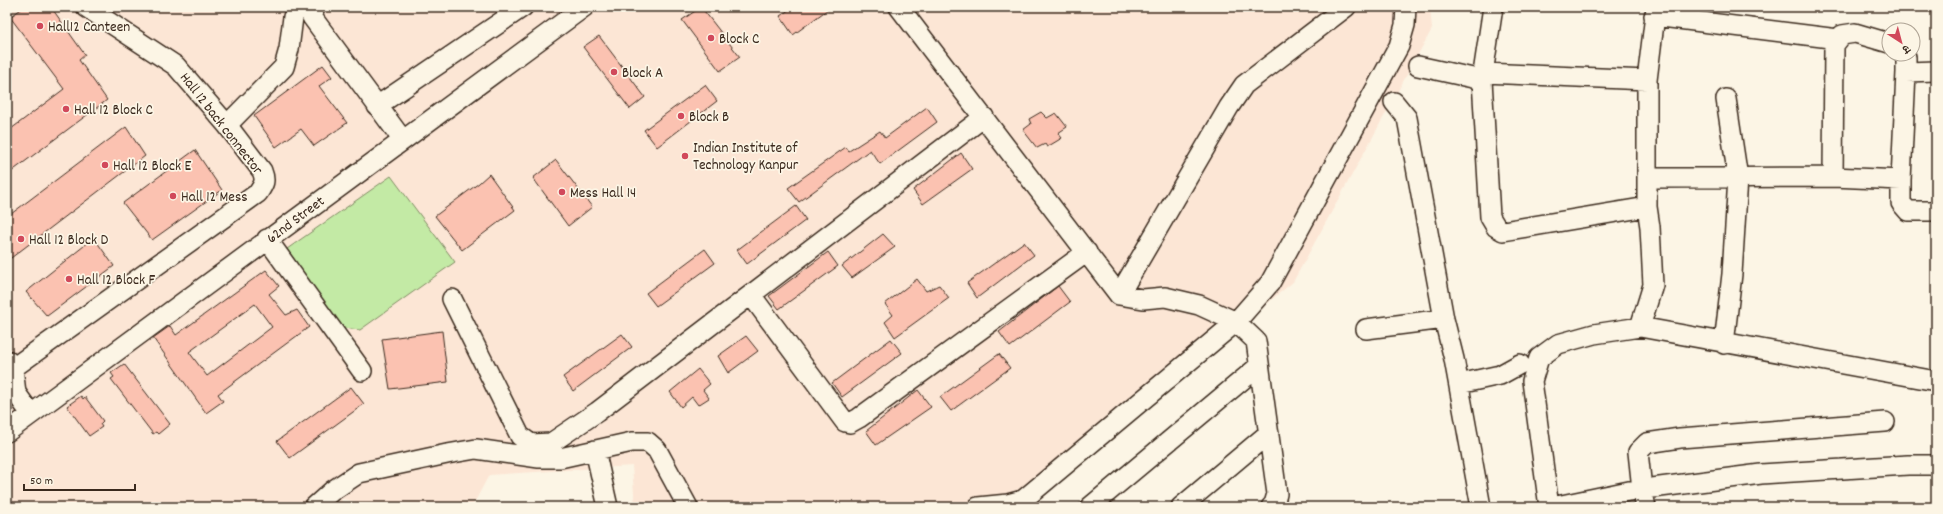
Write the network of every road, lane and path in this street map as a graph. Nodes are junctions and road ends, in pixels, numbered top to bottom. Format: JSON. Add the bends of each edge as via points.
{"nodes":[{"id":1,"x":86,"y":7,"type":"edge"},
{"id":2,"x":298,"y":7,"type":"edge"},
{"id":3,"x":315,"y":7,"type":"edge"},
{"id":4,"x":523,"y":7,"type":"edge"},
{"id":5,"x":584,"y":7,"type":"edge"},
{"id":6,"x":899,"y":7,"type":"edge"},
{"id":7,"x":1346,"y":7,"type":"edge"},
{"id":8,"x":1406,"y":7,"type":"edge"},
{"id":9,"x":1494,"y":7,"type":"edge"},
{"id":10,"x":1655,"y":12,"type":"edge"},
{"id":11,"x":1838,"y":39,"type":"junction"},
{"id":12,"x":1881,"y":41,"type":"edge"},
{"id":13,"x":1905,"y":63,"type":"edge"},
{"id":14,"x":1418,"y":66,"type":"dead end"},
{"id":15,"x":1936,"y":71,"type":"edge"},
{"id":16,"x":1483,"y":77,"type":"junction"},
{"id":17,"x":1647,"y":80,"type":"junction"},
{"id":18,"x":1726,"y":99,"type":"dead end"},
{"id":19,"x":1394,"y":102,"type":"dead end"},
{"id":20,"x":377,"y":106,"type":"junction"},
{"id":21,"x":984,"y":117,"type":"junction"},
{"id":22,"x":227,"y":125,"type":"junction"},
{"id":23,"x":402,"y":140,"type":"junction"},
{"id":24,"x":1832,"y":177,"type":"junction"},
{"id":25,"x":1647,"y":178,"type":"junction"},
{"id":26,"x":1738,"y":178,"type":"junction"},
{"id":27,"x":1901,"y":180,"type":"junction"},
{"id":28,"x":1647,"y":208,"type":"junction"},
{"id":29,"x":1936,"y":211,"type":"edge"},
{"id":30,"x":267,"y":239,"type":"junction"},
{"id":31,"x":1087,"y":252,"type":"junction"},
{"id":32,"x":751,"y":295,"type":"junction"},
{"id":33,"x":1119,"y":295,"type":"junction"},
{"id":34,"x":452,"y":299,"type":"dead end"},
{"id":35,"x":1444,"y":319,"type":"junction"},
{"id":36,"x":1236,"y":322,"type":"junction"},
{"id":37,"x":1640,"y":327,"type":"junction"},
{"id":38,"x":1366,"y":329,"type":"dead end"},
{"id":39,"x":1724,"y":344,"type":"junction"},
{"id":40,"x":10,"y":364,"type":"edge"},
{"id":41,"x":1520,"y":364,"type":"dead end"},
{"id":42,"x":1259,"y":366,"type":"junction"},
{"id":43,"x":362,"y":371,"type":"dead end"},
{"id":44,"x":1936,"y":381,"type":"edge"},
{"id":45,"x":1459,"y":384,"type":"junction"},
{"id":46,"x":31,"y":414,"type":"junction"},
{"id":47,"x":1885,"y":422,"type":"dead end"},
{"id":48,"x":7,"y":432,"type":"edge"},
{"id":49,"x":1269,"y":433,"type":"junction"},
{"id":50,"x":595,"y":450,"type":"junction"},
{"id":51,"x":1936,"y":465,"type":"edge"},
{"id":52,"x":1642,"y":489,"type":"junction"},
{"id":53,"x":331,"y":499,"type":"edge"},
{"id":54,"x":314,"y":507,"type":"edge"},
{"id":55,"x":608,"y":507,"type":"edge"},
{"id":56,"x":688,"y":507,"type":"edge"},
{"id":57,"x":978,"y":507,"type":"edge"},
{"id":58,"x":1090,"y":507,"type":"edge"},
{"id":59,"x":1181,"y":507,"type":"edge"},
{"id":60,"x":1271,"y":507,"type":"edge"},
{"id":61,"x":1481,"y":507,"type":"edge"},
{"id":62,"x":1551,"y":507,"type":"edge"},
{"id":63,"x":1646,"y":507,"type":"edge"}],
"edges":[{"from":1,"to":22,"type":"street","name":"Hall 12 back connector","via":[[176,66]]},
{"from":2,"to":22,"type":"street","via":[[293,17],[284,67]]},
{"from":3,"to":20,"type":"street","via":[[312,17]]},
{"from":4,"to":20,"type":"street"},
{"from":5,"to":23,"type":"street","name":"62nd Street"},
{"from":6,"to":21,"type":"street"},
{"from":7,"to":33,"type":"street","via":[[1244,85]]},
{"from":8,"to":36,"type":"street","via":[[1405,24],[1399,46],[1302,227],[1270,283]]},
{"from":9,"to":16,"type":"street"},
{"from":10,"to":11,"type":"street"},
{"from":10,"to":17,"type":"street"},
{"from":11,"to":12,"type":"street","via":[[1842,35],[1855,33]]},
{"from":11,"to":24,"type":"street","via":[[1834,45]]},
{"from":13,"to":15,"type":"street"},
{"from":13,"to":27,"type":"street"},
{"from":14,"to":16,"type":"street"},
{"from":16,"to":17,"type":"street"},
{"from":16,"to":28,"type":"street","via":[[1490,217],[1496,227],[1503,231]]},
{"from":17,"to":25,"type":"street"},
{"from":18,"to":26,"type":"street"},
{"from":19,"to":35,"type":"street","via":[[1407,118]]},
{"from":20,"to":23,"type":"street"},
{"from":21,"to":31,"type":"street"},
{"from":21,"to":32,"type":"street"},
{"from":22,"to":40,"type":"street","name":"Hall 12 back connector","via":[[262,171],[265,183],[258,193]]},
{"from":23,"to":30,"type":"street","name":"62nd Street"},
{"from":24,"to":26,"type":"street"},
{"from":24,"to":27,"type":"street"},
{"from":25,"to":26,"type":"street"},
{"from":25,"to":28,"type":"street"},
{"from":26,"to":39,"type":"street","via":[[1732,274]]},
{"from":27,"to":29,"type":"street","via":[[1901,204],[1904,208]]},
{"from":28,"to":37,"type":"street","via":[[1653,285]]},
{"from":30,"to":43,"type":"street"},
{"from":30,"to":46,"type":"street","name":"62nd Street"},
{"from":31,"to":32,"type":"street","via":[[850,423],[845,422]]},
{"from":31,"to":33,"type":"street"},
{"from":32,"to":34,"type":"street","via":[[597,412],[550,442],[531,444],[520,436]]},
{"from":33,"to":36,"type":"street","via":[[1143,299],[1165,297],[1199,305]]},
{"from":35,"to":38,"type":"street"},
{"from":35,"to":45,"type":"street"},
{"from":36,"to":42,"type":"street","via":[[1256,341]]},
{"from":36,"to":57,"type":"street","via":[[1022,500]]},
{"from":37,"to":39,"type":"street"},
{"from":37,"to":62,"type":"street","via":[[1594,334],[1558,344],[1539,358],[1532,381]]},
{"from":39,"to":44,"type":"street"},
{"from":40,"to":46,"type":"street","via":[[16,393]]},
{"from":41,"to":45,"type":"street","via":[[1500,375]]},
{"from":42,"to":49,"type":"street"},
{"from":42,"to":58,"type":"street"},
{"from":45,"to":61,"type":"street"},
{"from":46,"to":48,"type":"street","name":"62nd Street"},
{"from":47,"to":52,"type":"street","via":[[1713,434],[1647,443],[1638,452]]},
{"from":49,"to":59,"type":"street"},
{"from":49,"to":60,"type":"street","via":[[1277,494]]},
{"from":50,"to":53,"type":"street","via":[[560,458],[539,458],[476,449],[359,473]]},
{"from":50,"to":55,"type":"street"},
{"from":50,"to":56,"type":"street","via":[[632,442],[648,442],[657,450]]},
{"from":51,"to":52,"type":"street","via":[[1761,474]]},
{"from":52,"to":62,"type":"street"},
{"from":52,"to":63,"type":"street"},
{"from":53,"to":54,"type":"street"}]}
